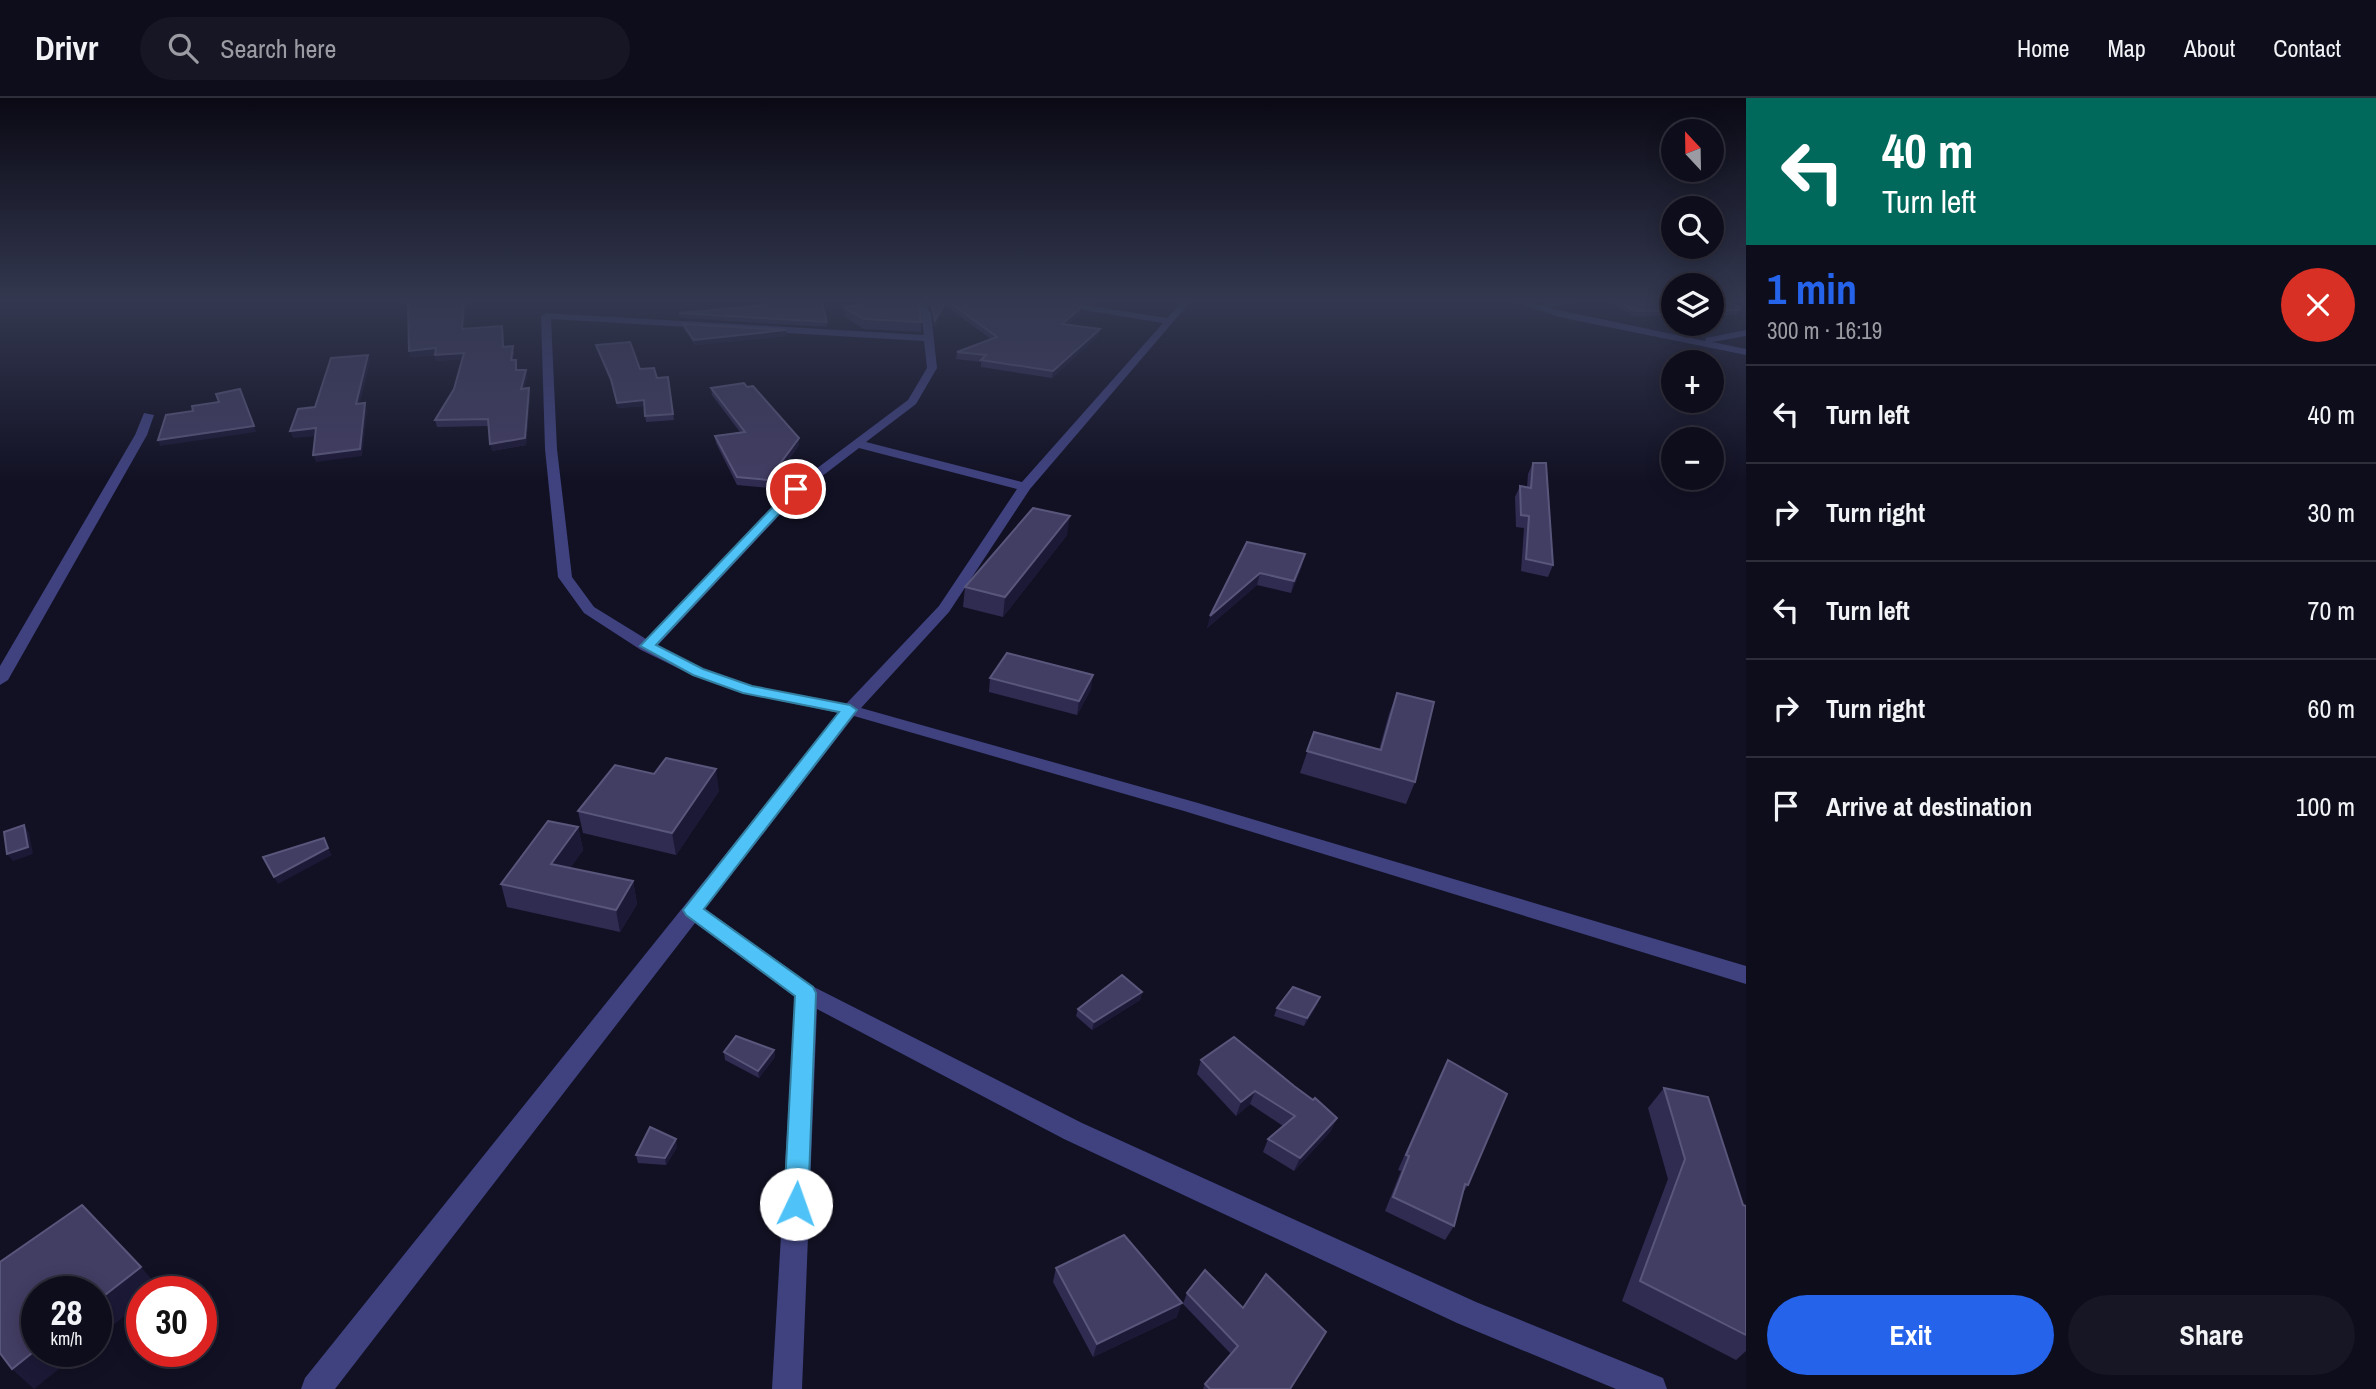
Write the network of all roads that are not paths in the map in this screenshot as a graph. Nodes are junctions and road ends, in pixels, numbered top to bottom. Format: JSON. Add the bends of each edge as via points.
{"nodes":[{"id":1,"x":548,"y":361,"type":"edge"},
{"id":2,"x":931,"y":361,"type":"edge"},
{"id":3,"x":1133,"y":361,"type":"edge"},
{"id":4,"x":148,"y":415,"type":"dead end"},
{"id":5,"x":859,"y":444,"type":"junction"},
{"id":6,"x":1025,"y":487,"type":"junction"},
{"id":7,"x":647,"y":646,"type":"junction"},
{"id":8,"x":0,"y":680,"type":"edge"},
{"id":9,"x":850,"y":710,"type":"junction"},
{"id":10,"x":692,"y":910,"type":"junction"},
{"id":11,"x":1746,"y":975,"type":"edge"},
{"id":12,"x":806,"y":993,"type":"junction"},
{"id":13,"x":316,"y":1389,"type":"edge"},
{"id":14,"x":787,"y":1389,"type":"edge"},
{"id":15,"x":1652,"y":1389,"type":"edge"}],
"edges":[{"from":1,"to":7,"type":"street","via":[[551,449],[565,577],[589,610]]},
{"from":2,"to":5,"type":"street","via":[[932,368],[912,402]]},
{"from":3,"to":6,"type":"street"},
{"from":4,"to":8,"type":"street","via":[[141,435]]},
{"from":5,"to":6,"type":"street"},
{"from":5,"to":7,"type":"street","via":[[796,489]]},
{"from":6,"to":9,"type":"street","via":[[944,608]]},
{"from":7,"to":9,"type":"street","via":[[748,690]]},
{"from":9,"to":10,"type":"street"},
{"from":9,"to":11,"type":"street","via":[[1191,807]]},
{"from":10,"to":12,"type":"street"},
{"from":10,"to":13,"type":"street"},
{"from":12,"to":14,"type":"street"},
{"from":12,"to":15,"type":"street","via":[[1073,1132],[1467,1313]]}]}
